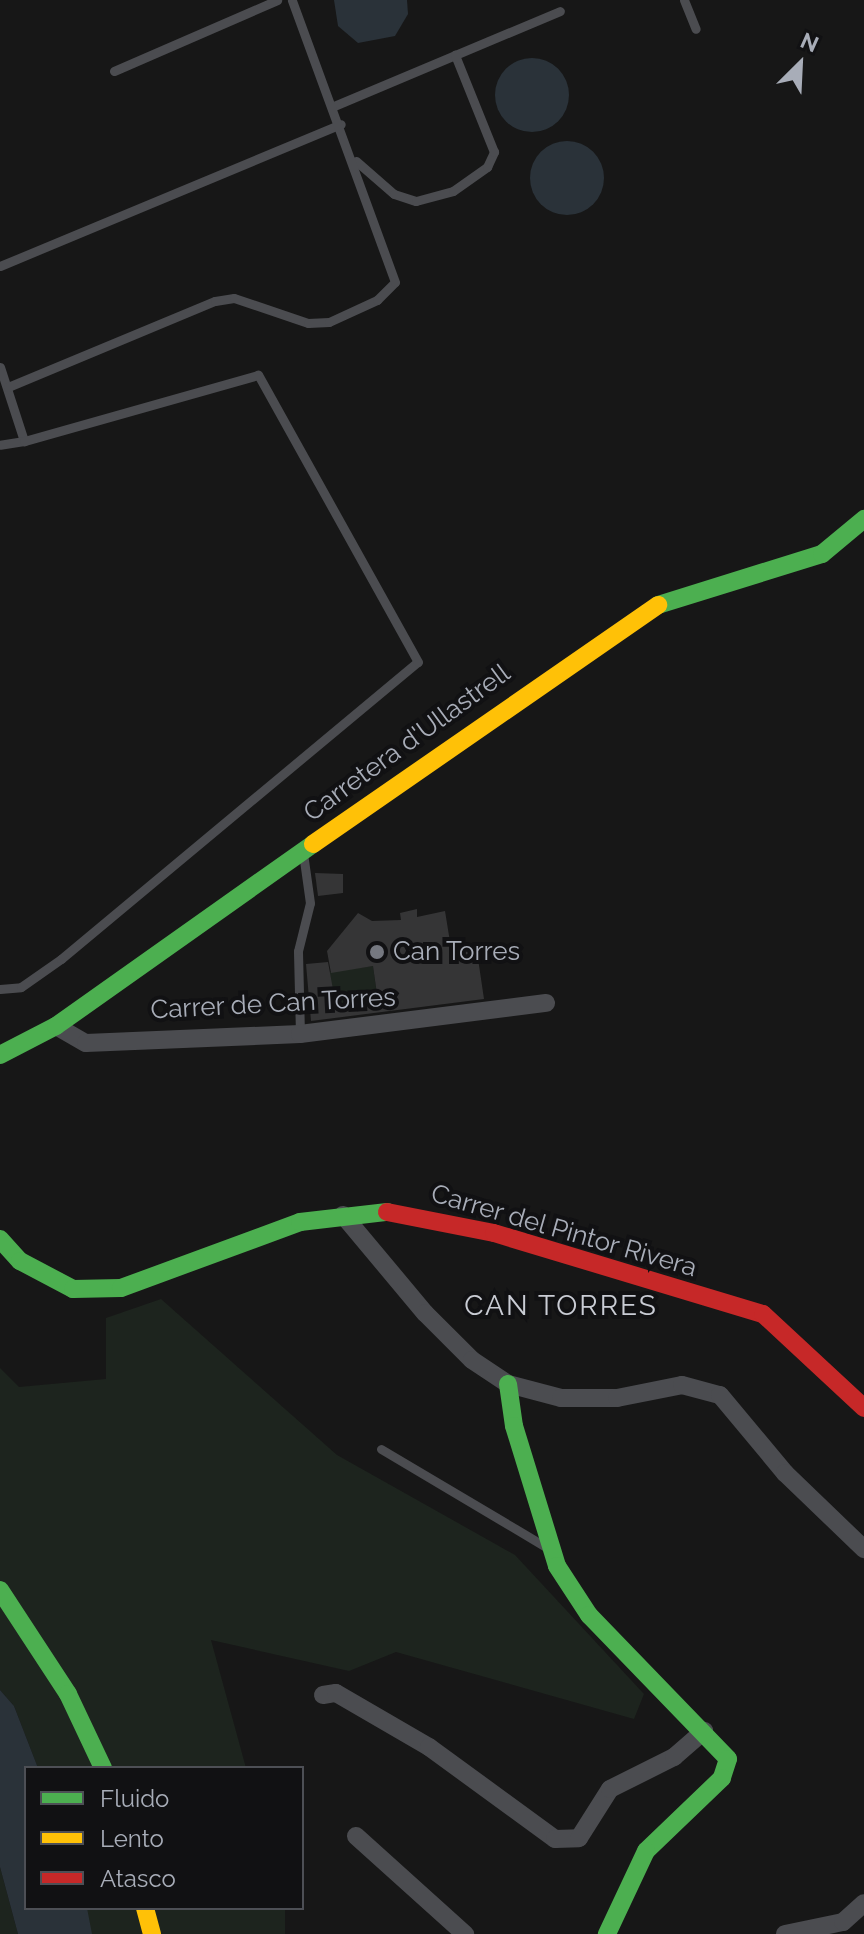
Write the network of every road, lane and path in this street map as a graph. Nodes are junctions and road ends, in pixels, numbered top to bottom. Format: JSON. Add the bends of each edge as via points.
{"nodes":[{"id":1,"x":277,"y":0,"type":"edge"},
{"id":2,"x":292,"y":0,"type":"edge"},
{"id":3,"x":684,"y":0,"type":"edge"},
{"id":4,"x":560,"y":11,"type":"dead end"},
{"id":5,"x":696,"y":29,"type":"dead end"},
{"id":6,"x":455,"y":55,"type":"junction"},
{"id":7,"x":114,"y":71,"type":"dead end"},
{"id":8,"x":334,"y":106,"type":"junction"},
{"id":9,"x":341,"y":124,"type":"junction"},
{"id":10,"x":353,"y":159,"type":"junction"},
{"id":11,"x":0,"y":266,"type":"edge"},
{"id":12,"x":0,"y":367,"type":"edge"},
{"id":13,"x":8,"y":387,"type":"junction"},
{"id":14,"x":24,"y":441,"type":"junction"},
{"id":15,"x":0,"y":445,"type":"edge"},
{"id":16,"x":864,"y":519,"type":"edge"},
{"id":17,"x":302,"y":850,"type":"junction"},
{"id":18,"x":0,"y":989,"type":"edge"},
{"id":19,"x":546,"y":1003,"type":"dead end"},
{"id":20,"x":56,"y":1026,"type":"junction"},
{"id":21,"x":300,"y":1034,"type":"junction"},
{"id":22,"x":0,"y":1055,"type":"edge"},
{"id":23,"x":343,"y":1215,"type":"junction"},
{"id":24,"x":0,"y":1239,"type":"edge"},
{"id":25,"x":508,"y":1384,"type":"junction"},
{"id":26,"x":864,"y":1408,"type":"edge"},
{"id":27,"x":381,"y":1449,"type":"dead end"},
{"id":28,"x":551,"y":1549,"type":"junction"},
{"id":29,"x":864,"y":1549,"type":"edge"},
{"id":30,"x":0,"y":1590,"type":"edge"},
{"id":31,"x":323,"y":1695,"type":"dead end"},
{"id":32,"x":704,"y":1731,"type":"junction"},
{"id":33,"x":102,"y":1766,"type":"edge"},
{"id":34,"x":356,"y":1836,"type":"dead end"},
{"id":35,"x":864,"y":1903,"type":"edge"},
{"id":36,"x":146,"y":1910,"type":"edge"},
{"id":37,"x":152,"y":1934,"type":"edge"},
{"id":38,"x":465,"y":1934,"type":"edge"},
{"id":39,"x":607,"y":1934,"type":"edge"},
{"id":40,"x":785,"y":1934,"type":"edge"}],
"edges":[{"from":1,"to":7,"type":"lane"},
{"from":2,"to":8,"type":"lane"},
{"from":3,"to":5,"type":"lane"},
{"from":4,"to":6,"type":"lane"},
{"from":6,"to":8,"type":"lane"},
{"from":6,"to":10,"type":"lane","via":[[494,152],[487,167],[453,191],[416,201],[394,194]]},
{"from":8,"to":9,"type":"lane"},
{"from":9,"to":10,"type":"lane"},
{"from":9,"to":11,"type":"lane"},
{"from":10,"to":13,"type":"lane","via":[[395,282],[377,300],[329,322],[308,323],[234,298],[215,301]]},
{"from":12,"to":13,"type":"lane"},
{"from":13,"to":14,"type":"lane"},
{"from":14,"to":15,"type":"lane"},
{"from":14,"to":18,"type":"lane","via":[[258,375],[418,662],[61,959],[21,987]]},
{"from":16,"to":17,"type":"street","name":"Carretera d'Ullastrell","via":[[822,554],[668,600],[628,620]]},
{"from":17,"to":20,"type":"street","name":"Carretera d'Ullastrell"},
{"from":17,"to":21,"type":"lane","via":[[311,886],[298,951]]},
{"from":19,"to":21,"type":"street","name":"Carrer de Can Torres"},
{"from":20,"to":21,"type":"street","name":"Carrer de Can Torres","via":[[86,1043]]},
{"from":20,"to":22,"type":"street","name":"Carretera d'Ullastrell"},
{"from":23,"to":24,"type":"street","name":"Carrer del Pintor Rivera","via":[[300,1222],[121,1288],[73,1289],[20,1261]]},
{"from":23,"to":25,"type":"street","via":[[444,1332]]},
{"from":23,"to":26,"type":"street","name":"Carrer del Pintor Rivera","via":[[393,1211],[494,1233],[763,1314]]},
{"from":25,"to":28,"type":"street","via":[[514,1426]]},
{"from":25,"to":29,"type":"street","via":[[561,1398],[617,1398],[682,1385],[720,1395],[785,1473]]},
{"from":27,"to":28,"type":"lane"},
{"from":28,"to":32,"type":"street","via":[[589,1615]]},
{"from":30,"to":33,"type":"street","via":[[68,1694]]},
{"from":31,"to":32,"type":"street","via":[[336,1693],[418,1740],[555,1839],[579,1838],[610,1789],[674,1757]]},
{"from":32,"to":39,"type":"street","via":[[728,1759],[722,1778],[646,1851],[622,1891]]},
{"from":34,"to":38,"type":"street"},
{"from":35,"to":40,"type":"street","via":[[843,1922]]},
{"from":36,"to":37,"type":"street"}]}
